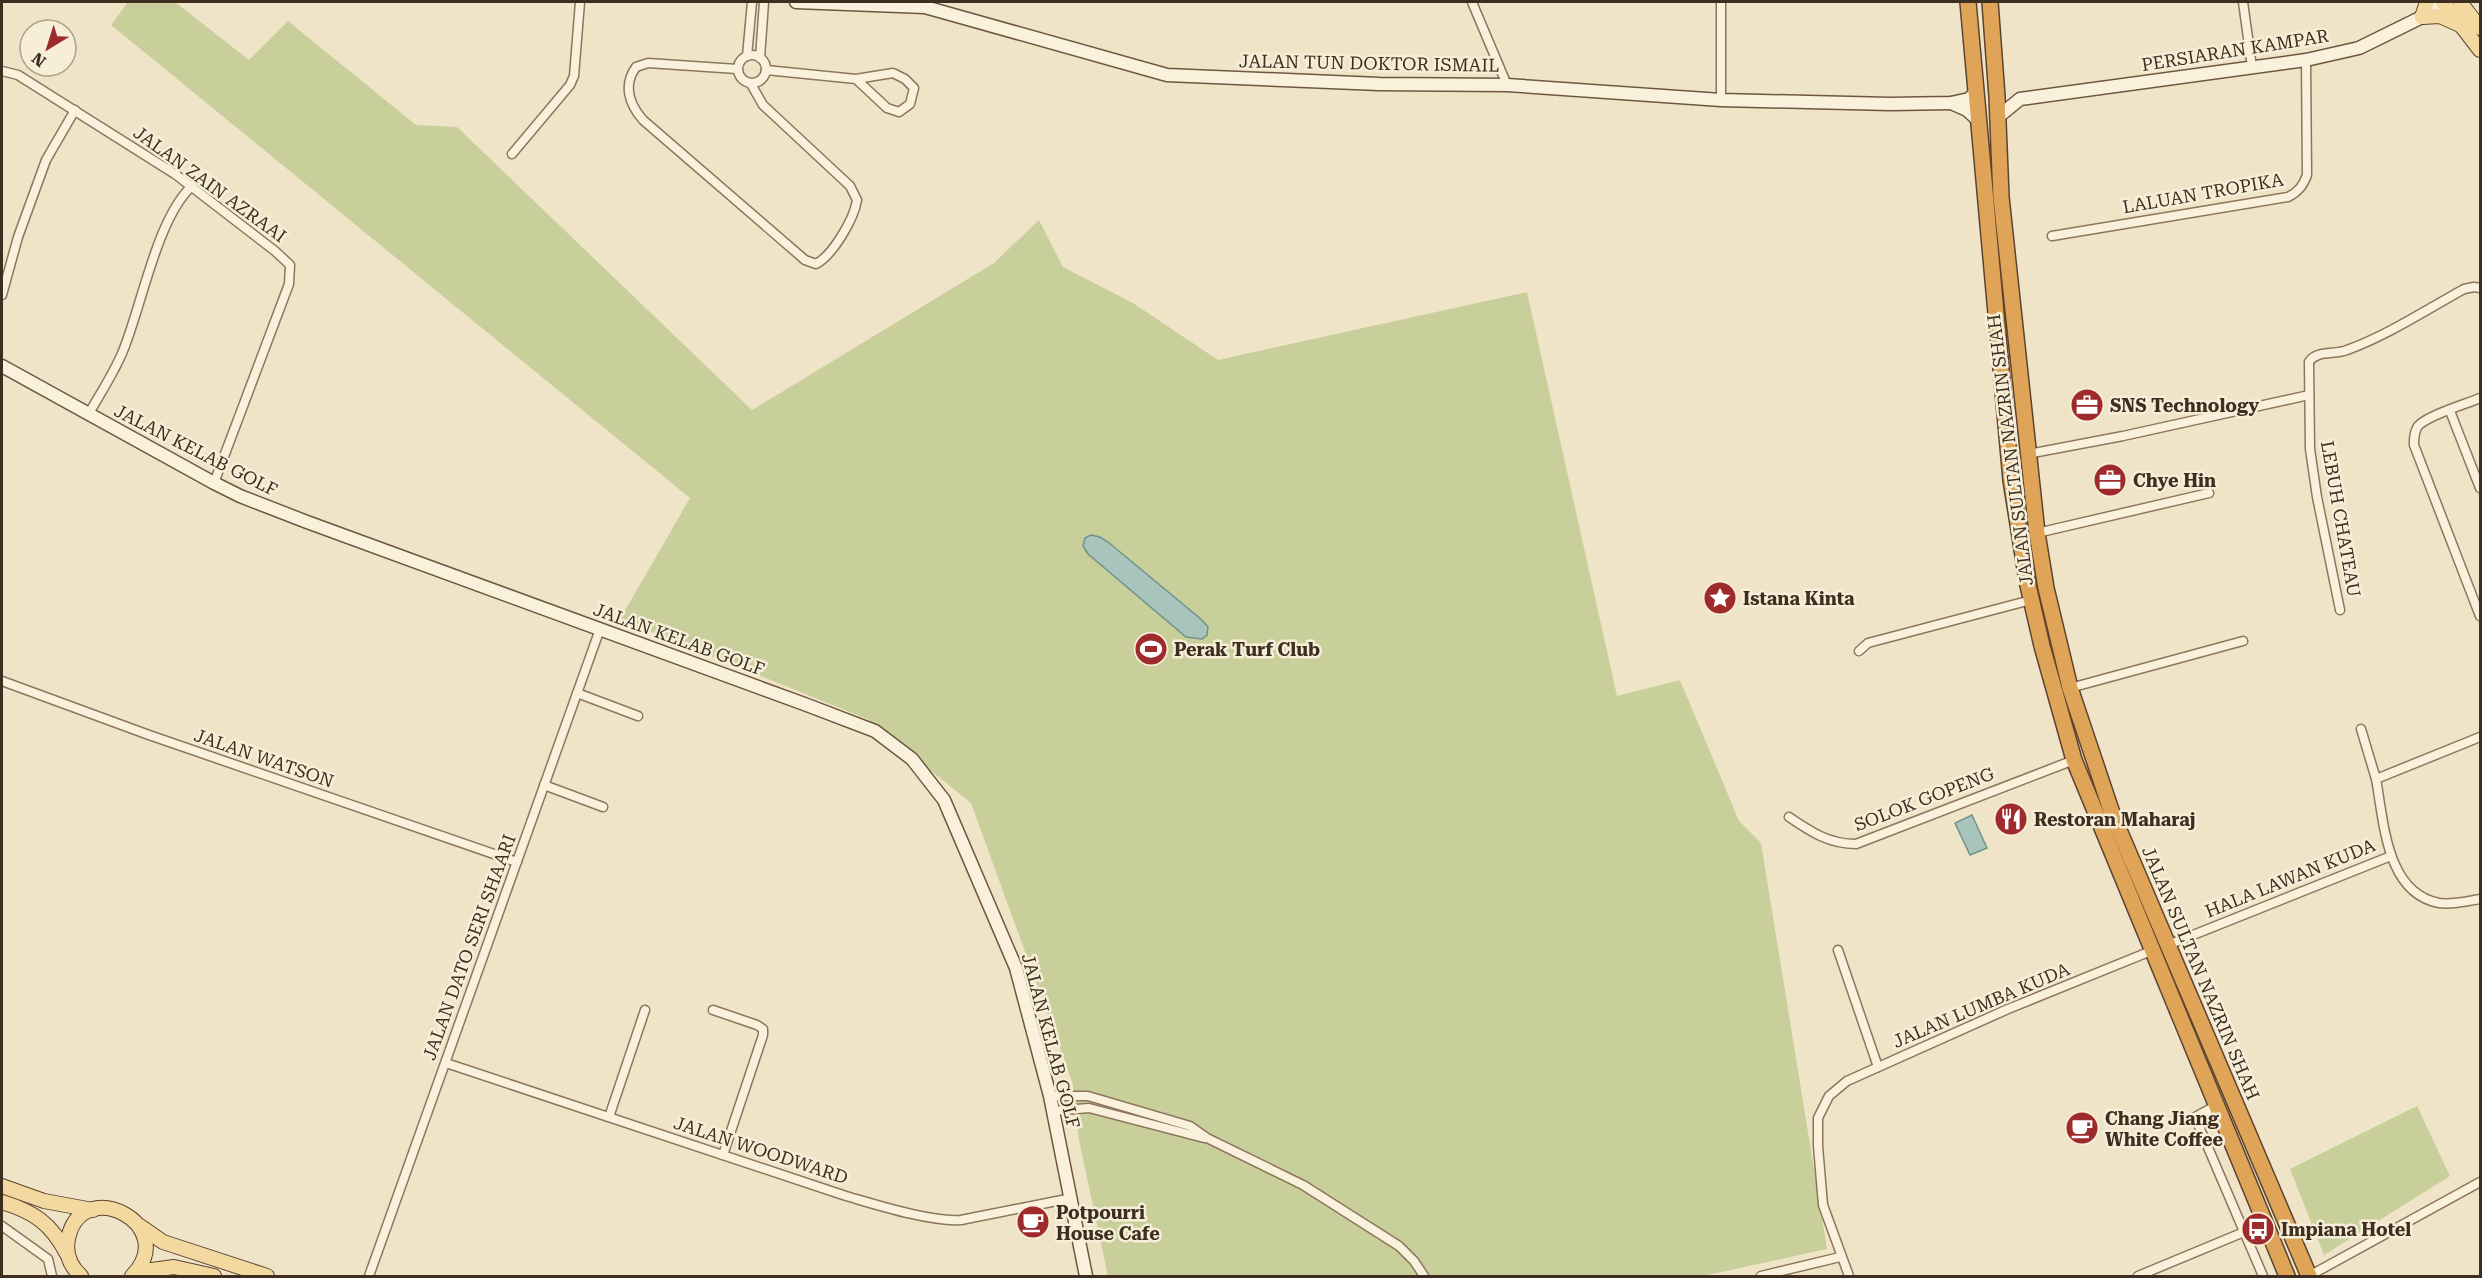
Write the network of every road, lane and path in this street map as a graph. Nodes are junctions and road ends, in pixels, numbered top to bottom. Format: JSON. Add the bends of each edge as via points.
{"nodes":[{"id":1,"x":580,"y":2,"type":"edge"},
{"id":2,"x":752,"y":2,"type":"edge"},
{"id":3,"x":764,"y":2,"type":"edge"},
{"id":4,"x":796,"y":2,"type":"edge"},
{"id":5,"x":1472,"y":2,"type":"edge"},
{"id":6,"x":1721,"y":2,"type":"edge"},
{"id":7,"x":1968,"y":2,"type":"edge"},
{"id":8,"x":1990,"y":2,"type":"edge"},
{"id":9,"x":2243,"y":2,"type":"edge"},
{"id":10,"x":2427,"y":2,"type":"edge"},
{"id":11,"x":2443,"y":2,"type":"edge"},
{"id":12,"x":2452,"y":2,"type":"edge"},
{"id":13,"x":2460,"y":2,"type":"edge"},
{"id":14,"x":925,"y":4,"type":"edge"},
{"id":15,"x":2422,"y":17,"type":"junction"},
{"id":16,"x":2466,"y":20,"type":"junction"},
{"id":17,"x":2481,"y":28,"type":"edge"},
{"id":18,"x":2481,"y":50,"type":"edge"},
{"id":19,"x":747,"y":56,"type":"junction"},
{"id":20,"x":760,"y":58,"type":"junction"},
{"id":21,"x":2306,"y":60,"type":"junction"},
{"id":22,"x":2252,"y":67,"type":"junction"},
{"id":23,"x":737,"y":69,"type":"junction"},
{"id":24,"x":766,"y":70,"type":"junction"},
{"id":25,"x":2,"y":71,"type":"edge"},
{"id":26,"x":856,"y":79,"type":"junction"},
{"id":27,"x":1996,"y":81,"type":"junction"},
{"id":28,"x":751,"y":84,"type":"junction"},
{"id":29,"x":1508,"y":85,"type":"junction"},
{"id":30,"x":1976,"y":93,"type":"junction"},
{"id":31,"x":2020,"y":99,"type":"junction"},
{"id":32,"x":1721,"y":100,"type":"junction"},
{"id":33,"x":1951,"y":103,"type":"junction"},
{"id":34,"x":75,"y":110,"type":"junction"},
{"id":35,"x":1998,"y":117,"type":"junction"},
{"id":36,"x":1978,"y":120,"type":"junction"},
{"id":37,"x":512,"y":154,"type":"dead end"},
{"id":38,"x":192,"y":186,"type":"junction"},
{"id":39,"x":2052,"y":236,"type":"dead end"},
{"id":40,"x":2481,"y":288,"type":"edge"},
{"id":41,"x":2,"y":295,"type":"edge"},
{"id":42,"x":2,"y":366,"type":"edge"},
{"id":43,"x":2308,"y":395,"type":"junction"},
{"id":44,"x":2481,"y":398,"type":"edge"},
{"id":45,"x":2450,"y":411,"type":"junction"},
{"id":46,"x":88,"y":416,"type":"junction"},
{"id":47,"x":2028,"y":454,"type":"junction"},
{"id":48,"x":214,"y":483,"type":"junction"},
{"id":49,"x":2481,"y":488,"type":"edge"},
{"id":50,"x":2209,"y":493,"type":"dead end"},
{"id":51,"x":2037,"y":532,"type":"junction"},
{"id":52,"x":2031,"y":600,"type":"junction"},
{"id":53,"x":2478,"y":600,"type":"edge"},
{"id":54,"x":2340,"y":610,"type":"dead end"},
{"id":55,"x":2481,"y":616,"type":"edge"},
{"id":56,"x":600,"y":629,"type":"junction"},
{"id":57,"x":2243,"y":641,"type":"dead end"},
{"id":58,"x":1859,"y":651,"type":"dead end"},
{"id":59,"x":2,"y":681,"type":"edge"},
{"id":60,"x":2070,"y":687,"type":"junction"},
{"id":61,"x":577,"y":693,"type":"junction"},
{"id":62,"x":638,"y":716,"type":"dead end"},
{"id":63,"x":2361,"y":729,"type":"dead end"},
{"id":64,"x":2481,"y":737,"type":"edge"},
{"id":65,"x":2073,"y":760,"type":"junction"},
{"id":66,"x":2376,"y":780,"type":"junction"},
{"id":67,"x":544,"y":785,"type":"junction"},
{"id":68,"x":603,"y":807,"type":"dead end"},
{"id":69,"x":1789,"y":817,"type":"dead end"},
{"id":70,"x":2391,"y":856,"type":"junction"},
{"id":71,"x":516,"y":862,"type":"junction"},
{"id":72,"x":2481,"y":899,"type":"edge"},
{"id":73,"x":2168,"y":945,"type":"junction"},
{"id":74,"x":1838,"y":950,"type":"dead end"},
{"id":75,"x":2151,"y":951,"type":"junction"},
{"id":76,"x":645,"y":1010,"type":"dead end"},
{"id":77,"x":712,"y":1010,"type":"dead end"},
{"id":78,"x":446,"y":1063,"type":"junction"},
{"id":79,"x":1878,"y":1067,"type":"junction"},
{"id":80,"x":1050,"y":1096,"type":"junction"},
{"id":81,"x":2217,"y":1105,"type":"junction"},
{"id":82,"x":1052,"y":1111,"type":"junction"},
{"id":83,"x":609,"y":1117,"type":"junction"},
{"id":84,"x":1208,"y":1138,"type":"junction"},
{"id":85,"x":723,"y":1155,"type":"junction"},
{"id":86,"x":2481,"y":1182,"type":"edge"},
{"id":87,"x":2,"y":1186,"type":"edge"},
{"id":88,"x":1072,"y":1198,"type":"junction"},
{"id":89,"x":2,"y":1202,"type":"edge"},
{"id":90,"x":93,"y":1210,"type":"junction"},
{"id":91,"x":138,"y":1224,"type":"junction"},
{"id":92,"x":2,"y":1226,"type":"edge"},
{"id":93,"x":2244,"y":1232,"type":"junction"},
{"id":94,"x":68,"y":1256,"type":"junction"},
{"id":95,"x":1840,"y":1257,"type":"junction"},
{"id":96,"x":134,"y":1274,"type":"edge"},
{"id":97,"x":77,"y":1275,"type":"edge"},
{"id":98,"x":52,"y":1276,"type":"edge"},
{"id":99,"x":214,"y":1276,"type":"edge"},
{"id":100,"x":267,"y":1276,"type":"edge"},
{"id":101,"x":369,"y":1276,"type":"edge"},
{"id":102,"x":1086,"y":1276,"type":"edge"},
{"id":103,"x":1093,"y":1276,"type":"edge"},
{"id":104,"x":1424,"y":1276,"type":"edge"},
{"id":105,"x":1761,"y":1276,"type":"edge"},
{"id":106,"x":1849,"y":1276,"type":"edge"},
{"id":107,"x":2138,"y":1276,"type":"edge"},
{"id":108,"x":2263,"y":1276,"type":"edge"},
{"id":109,"x":2287,"y":1276,"type":"edge"},
{"id":110,"x":2308,"y":1276,"type":"edge"}],
"edges":[{"from":1,"to":37,"type":"street","via":[[570,85]]},
{"from":2,"to":19,"type":"street"},
{"from":3,"to":20,"type":"street"},
{"from":4,"to":14,"type":"street","name":"JALAN TUN DOKTOR ISMAIL"},
{"from":5,"to":29,"type":"street"},
{"from":6,"to":32,"type":"street"},
{"from":7,"to":30,"type":"highway","name":"JALAN SULTAN NAZRIN SHAH"},
{"from":8,"to":27,"type":"highway","name":"JALAN SULTAN NAZRIN SHAH"},
{"from":9,"to":22,"type":"street"},
{"from":10,"to":15,"type":"main road"},
{"from":11,"to":15,"type":"street","name":"PERSIARAN KAMPAR"},
{"from":11,"to":16,"type":"main road"},
{"from":12,"to":16,"type":"main road"},
{"from":13,"to":16,"type":"main road"},
{"from":14,"to":29,"type":"street","name":"JALAN TUN DOKTOR ISMAIL","via":[[1167,75]]},
{"from":15,"to":16,"type":"main road"},
{"from":15,"to":21,"type":"street","name":"PERSIARAN KAMPAR","via":[[2358,48]]},
{"from":16,"to":17,"type":"main road"},
{"from":16,"to":18,"type":"main road"},
{"from":19,"to":20,"type":"street"},
{"from":19,"to":23,"type":"street"},
{"from":20,"to":24,"type":"street"},
{"from":21,"to":22,"type":"street","name":"PERSIARAN KAMPAR"},
{"from":21,"to":39,"type":"street","name":"LALUAN TROPIKA","via":[[2307,175],[2296,193]]},
{"from":22,"to":31,"type":"street","name":"PERSIARAN KAMPAR"},
{"from":23,"to":28,"type":"street","via":[[743,81]]},
{"from":23,"to":28,"type":"street","via":[[648,63],[636,67],[628,82],[631,106],[805,260],[816,264],[825,259],[855,213],[857,200],[850,186],[763,105]]},
{"from":24,"to":26,"type":"street"},
{"from":24,"to":28,"type":"street","via":[[760,81]]},
{"from":25,"to":34,"type":"street","name":"JALAN ZAIN AZRAAI","via":[[18,75]]},
{"from":26,"to":26,"type":"street","via":[[892,73],[905,79],[914,88],[910,104],[899,112],[887,108]]},
{"from":27,"to":31,"type":"street","via":[[2006,93]]},
{"from":27,"to":35,"type":"highway","name":"JALAN SULTAN NAZRIN SHAH"},
{"from":29,"to":32,"type":"street","name":"JALAN TUN DOKTOR ISMAIL"},
{"from":30,"to":33,"type":"street","name":"JALAN TUN DOKTOR ISMAIL"},
{"from":30,"to":36,"type":"highway","name":"JALAN SULTAN NAZRIN SHAH"},
{"from":31,"to":35,"type":"street"},
{"from":32,"to":33,"type":"street","name":"JALAN TUN DOKTOR ISMAIL"},
{"from":33,"to":36,"type":"street"},
{"from":34,"to":38,"type":"street","name":"JALAN ZAIN AZRAAI"},
{"from":34,"to":41,"type":"street","via":[[46,160]]},
{"from":35,"to":47,"type":"highway","name":"JALAN SULTAN NAZRIN SHAH","via":[[2001,197]]},
{"from":36,"to":52,"type":"highway","name":"JALAN SULTAN NAZRIN SHAH","via":[[2011,480]]},
{"from":38,"to":46,"type":"street","via":[[181,196],[168,219],[123,352]]},
{"from":38,"to":48,"type":"street","name":"JALAN ZAIN AZRAAI","via":[[290,265],[289,285]]},
{"from":40,"to":43,"type":"street","name":"LEBUH CHATEAU","via":[[2464,290],[2366,343],[2343,352],[2316,355],[2308,362]]},
{"from":42,"to":46,"type":"street","name":"JALAN KELAB GOLF"},
{"from":43,"to":47,"type":"street"},
{"from":43,"to":54,"type":"street","name":"LEBUH CHATEAU","via":[[2316,497]]},
{"from":44,"to":45,"type":"street"},
{"from":45,"to":49,"type":"street"},
{"from":45,"to":53,"type":"street","via":[[2419,425],[2414,445]]},
{"from":46,"to":48,"type":"street","name":"JALAN KELAB GOLF"},
{"from":47,"to":51,"type":"highway","name":"JALAN SULTAN NAZRIN SHAH"},
{"from":48,"to":56,"type":"street","name":"JALAN KELAB GOLF","via":[[307,522]]},
{"from":50,"to":51,"type":"street"},
{"from":51,"to":60,"type":"highway","name":"JALAN SULTAN NAZRIN SHAH"},
{"from":52,"to":58,"type":"street","via":[[1868,642]]},
{"from":52,"to":65,"type":"highway","name":"JALAN SULTAN NAZRIN SHAH"},
{"from":53,"to":55,"type":"street"},
{"from":56,"to":61,"type":"street","name":"JALAN DATO SERI SHAARI"},
{"from":56,"to":80,"type":"street","name":"JALAN KELAB GOLF","via":[[874,731],[912,759],[944,800],[1016,968]]},
{"from":57,"to":60,"type":"street"},
{"from":59,"to":71,"type":"street","name":"JALAN WATSON"},
{"from":60,"to":73,"type":"highway","name":"JALAN SULTAN NAZRIN SHAH","via":[[2113,816]]},
{"from":61,"to":62,"type":"street"},
{"from":61,"to":67,"type":"street","name":"JALAN DATO SERI SHAARI"},
{"from":63,"to":66,"type":"street"},
{"from":64,"to":66,"type":"street"},
{"from":65,"to":69,"type":"street","name":"SOLOK GOPENG","via":[[1856,844],[1817,836]]},
{"from":65,"to":75,"type":"highway","name":"JALAN SULTAN NAZRIN SHAH"},
{"from":66,"to":70,"type":"street"},
{"from":67,"to":68,"type":"street"},
{"from":67,"to":71,"type":"street","name":"JALAN DATO SERI SHAARI"},
{"from":70,"to":72,"type":"street","via":[[2409,887],[2424,898],[2440,903]]},
{"from":70,"to":73,"type":"street","name":"HALA LAWAN KUDA"},
{"from":71,"to":78,"type":"street","name":"JALAN DATO SERI SHAARI"},
{"from":73,"to":110,"type":"highway","name":"JALAN SULTAN NAZRIN SHAH"},
{"from":74,"to":79,"type":"street"},
{"from":75,"to":79,"type":"street","name":"JALAN LUMBA KUDA"},
{"from":75,"to":81,"type":"highway","name":"JALAN SULTAN NAZRIN SHAH"},
{"from":76,"to":83,"type":"street"},
{"from":77,"to":85,"type":"street","via":[[763,1029]]},
{"from":78,"to":83,"type":"street","name":"JALAN WOODWARD"},
{"from":78,"to":101,"type":"street","name":"JALAN DATO SERI SHAARI"},
{"from":79,"to":95,"type":"street","name":"JALAN LUMBA KUDA","via":[[1846,1081],[1828,1096],[1818,1118],[1823,1205]]},
{"from":80,"to":82,"type":"street","name":"JALAN KELAB GOLF"},
{"from":80,"to":84,"type":"street","via":[[1088,1096],[1190,1126]]},
{"from":81,"to":93,"type":"street","via":[[2195,1117]]},
{"from":81,"to":109,"type":"highway","name":"JALAN SULTAN NAZRIN SHAH"},
{"from":82,"to":84,"type":"street","via":[[1089,1108]]},
{"from":82,"to":88,"type":"street","name":"JALAN KELAB GOLF"},
{"from":83,"to":85,"type":"street","name":"JALAN WOODWARD"},
{"from":84,"to":104,"type":"street","via":[[1303,1185],[1399,1246]]},
{"from":85,"to":88,"type":"street","name":"JALAN WOODWARD","via":[[855,1198],[950,1221]]},
{"from":86,"to":110,"type":"street"},
{"from":87,"to":90,"type":"main road","via":[[44,1201]]},
{"from":88,"to":102,"type":"street","name":"JALAN KELAB GOLF"},
{"from":88,"to":103,"type":"street","name":"JALAN KELAB GOLF"},
{"from":89,"to":94,"type":"main road","via":[[47,1225]]},
{"from":90,"to":91,"type":"main road","via":[[121,1210]]},
{"from":90,"to":94,"type":"main road","via":[[74,1223],[66,1244]]},
{"from":91,"to":96,"type":"main road","via":[[146,1248]]},
{"from":91,"to":100,"type":"main road","via":[[164,1242]]},
{"from":92,"to":98,"type":"street","via":[[48,1259]]},
{"from":93,"to":107,"type":"street"},
{"from":93,"to":108,"type":"street"},
{"from":94,"to":97,"type":"main road"},
{"from":95,"to":105,"type":"street"},
{"from":95,"to":106,"type":"street"},
{"from":96,"to":99,"type":"main road","via":[[174,1267]]}]}
